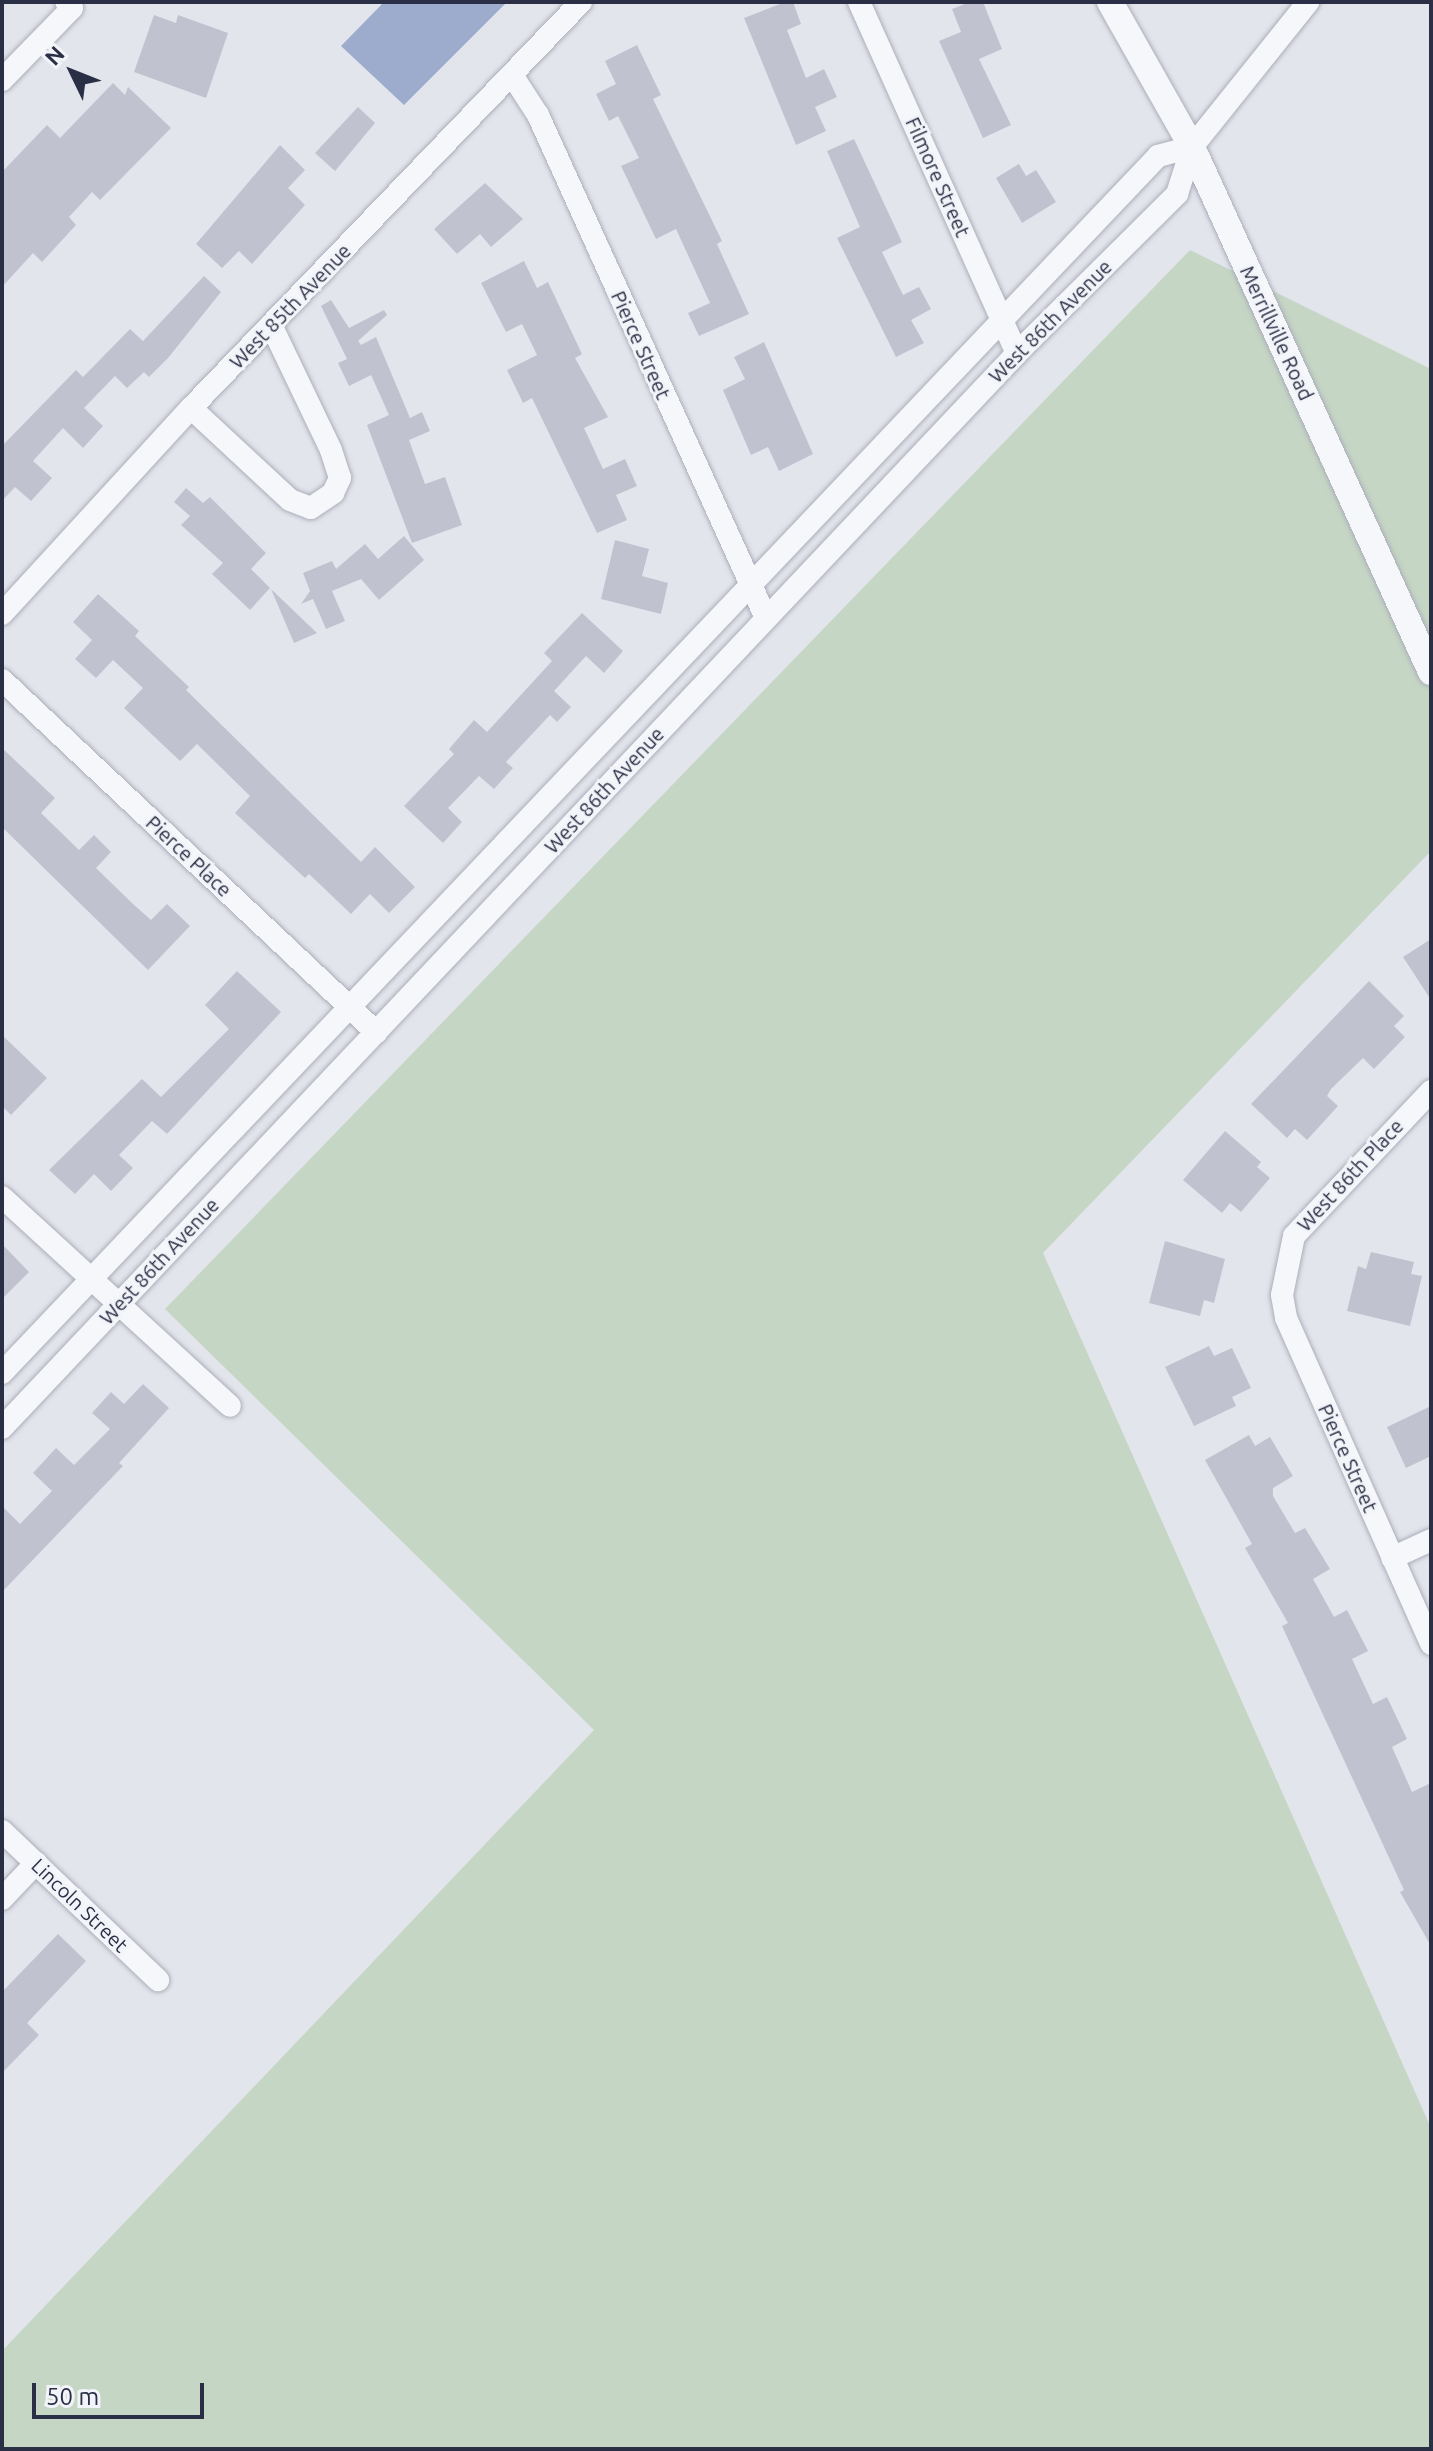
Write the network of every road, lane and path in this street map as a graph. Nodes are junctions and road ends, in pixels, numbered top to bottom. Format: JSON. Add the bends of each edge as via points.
{"nodes":[{"id":1,"x":581,"y":2,"type":"edge"},
{"id":2,"x":859,"y":2,"type":"edge"},
{"id":3,"x":1110,"y":2,"type":"edge"},
{"id":4,"x":1308,"y":2,"type":"edge"},
{"id":5,"x":69,"y":5,"type":"edge"},
{"id":6,"x":512,"y":75,"type":"junction"},
{"id":7,"x":2,"y":80,"type":"edge"},
{"id":8,"x":1192,"y":147,"type":"junction"},
{"id":9,"x":1003,"y":318,"type":"junction"},
{"id":10,"x":271,"y":325,"type":"junction"},
{"id":11,"x":1017,"y":353,"type":"junction"},
{"id":12,"x":191,"y":408,"type":"junction"},
{"id":13,"x":750,"y":583,"type":"junction"},
{"id":14,"x":2,"y":614,"type":"edge"},
{"id":15,"x":766,"y":618,"type":"junction"},
{"id":16,"x":1431,"y":672,"type":"edge"},
{"id":17,"x":2,"y":680,"type":"edge"},
{"id":18,"x":350,"y":1007,"type":"junction"},
{"id":19,"x":376,"y":1032,"type":"junction"},
{"id":20,"x":1431,"y":1091,"type":"edge"},
{"id":21,"x":2,"y":1197,"type":"edge"},
{"id":22,"x":1284,"y":1269,"type":"joint"},
{"id":23,"x":90,"y":1281,"type":"junction"},
{"id":24,"x":117,"y":1305,"type":"junction"},
{"id":25,"x":2,"y":1373,"type":"edge"},
{"id":26,"x":230,"y":1406,"type":"dead end"},
{"id":27,"x":2,"y":1428,"type":"edge"},
{"id":28,"x":1431,"y":1540,"type":"edge"},
{"id":29,"x":1392,"y":1558,"type":"junction"},
{"id":30,"x":1431,"y":1644,"type":"edge"},
{"id":31,"x":2,"y":1831,"type":"edge"},
{"id":32,"x":36,"y":1863,"type":"junction"},
{"id":33,"x":2,"y":1899,"type":"edge"},
{"id":34,"x":158,"y":1980,"type":"dead end"}],
"edges":[{"from":1,"to":6,"type":"street","name":"West 85th Avenue"},
{"from":2,"to":9,"type":"street","name":"Filmore Street"},
{"from":3,"to":8,"type":"street","name":"Merrillville Road"},
{"from":4,"to":8,"type":"street","name":"West 86th Avenue"},
{"from":5,"to":7,"type":"street"},
{"from":6,"to":10,"type":"street","name":"West 85th Avenue"},
{"from":6,"to":13,"type":"street","name":"Pierce Street","via":[[538,115]]},
{"from":8,"to":9,"type":"street","name":"West 86th Avenue","via":[[1158,156]]},
{"from":8,"to":11,"type":"street","name":"West 86th Avenue","via":[[1177,194]]},
{"from":8,"to":16,"type":"street","name":"Merrillville Road"},
{"from":9,"to":11,"type":"street","name":"Filmore Street"},
{"from":9,"to":13,"type":"street","name":"West 86th Avenue"},
{"from":10,"to":12,"type":"street","name":"West 85th Avenue"},
{"from":10,"to":12,"type":"street","via":[[331,450],[340,478],[333,493],[311,508],[290,500]]},
{"from":11,"to":15,"type":"street","name":"West 86th Avenue"},
{"from":12,"to":14,"type":"street","name":"West 85th Avenue"},
{"from":13,"to":15,"type":"street","name":"Pierce Street"},
{"from":13,"to":18,"type":"street","name":"West 86th Avenue"},
{"from":15,"to":19,"type":"street","name":"West 86th Avenue"},
{"from":17,"to":18,"type":"street","name":"Pierce Place"},
{"from":18,"to":19,"type":"street","name":"Pierce Place"},
{"from":18,"to":23,"type":"street","name":"West 86th Avenue"},
{"from":19,"to":24,"type":"street","name":"West 86th Avenue"},
{"from":20,"to":22,"type":"street","name":"West 86th Place","via":[[1294,1236]]},
{"from":21,"to":23,"type":"street"},
{"from":22,"to":29,"type":"street","name":"Pierce Street","via":[[1286,1318]]},
{"from":23,"to":24,"type":"street"},
{"from":23,"to":25,"type":"street","name":"West 86th Avenue"},
{"from":24,"to":26,"type":"street"},
{"from":24,"to":27,"type":"street","name":"West 86th Avenue"},
{"from":28,"to":29,"type":"street"},
{"from":29,"to":30,"type":"street","name":"Pierce Street"},
{"from":31,"to":32,"type":"street","name":"Lincoln Street"},
{"from":32,"to":33,"type":"street"},
{"from":32,"to":34,"type":"street","name":"Lincoln Street"}]}
